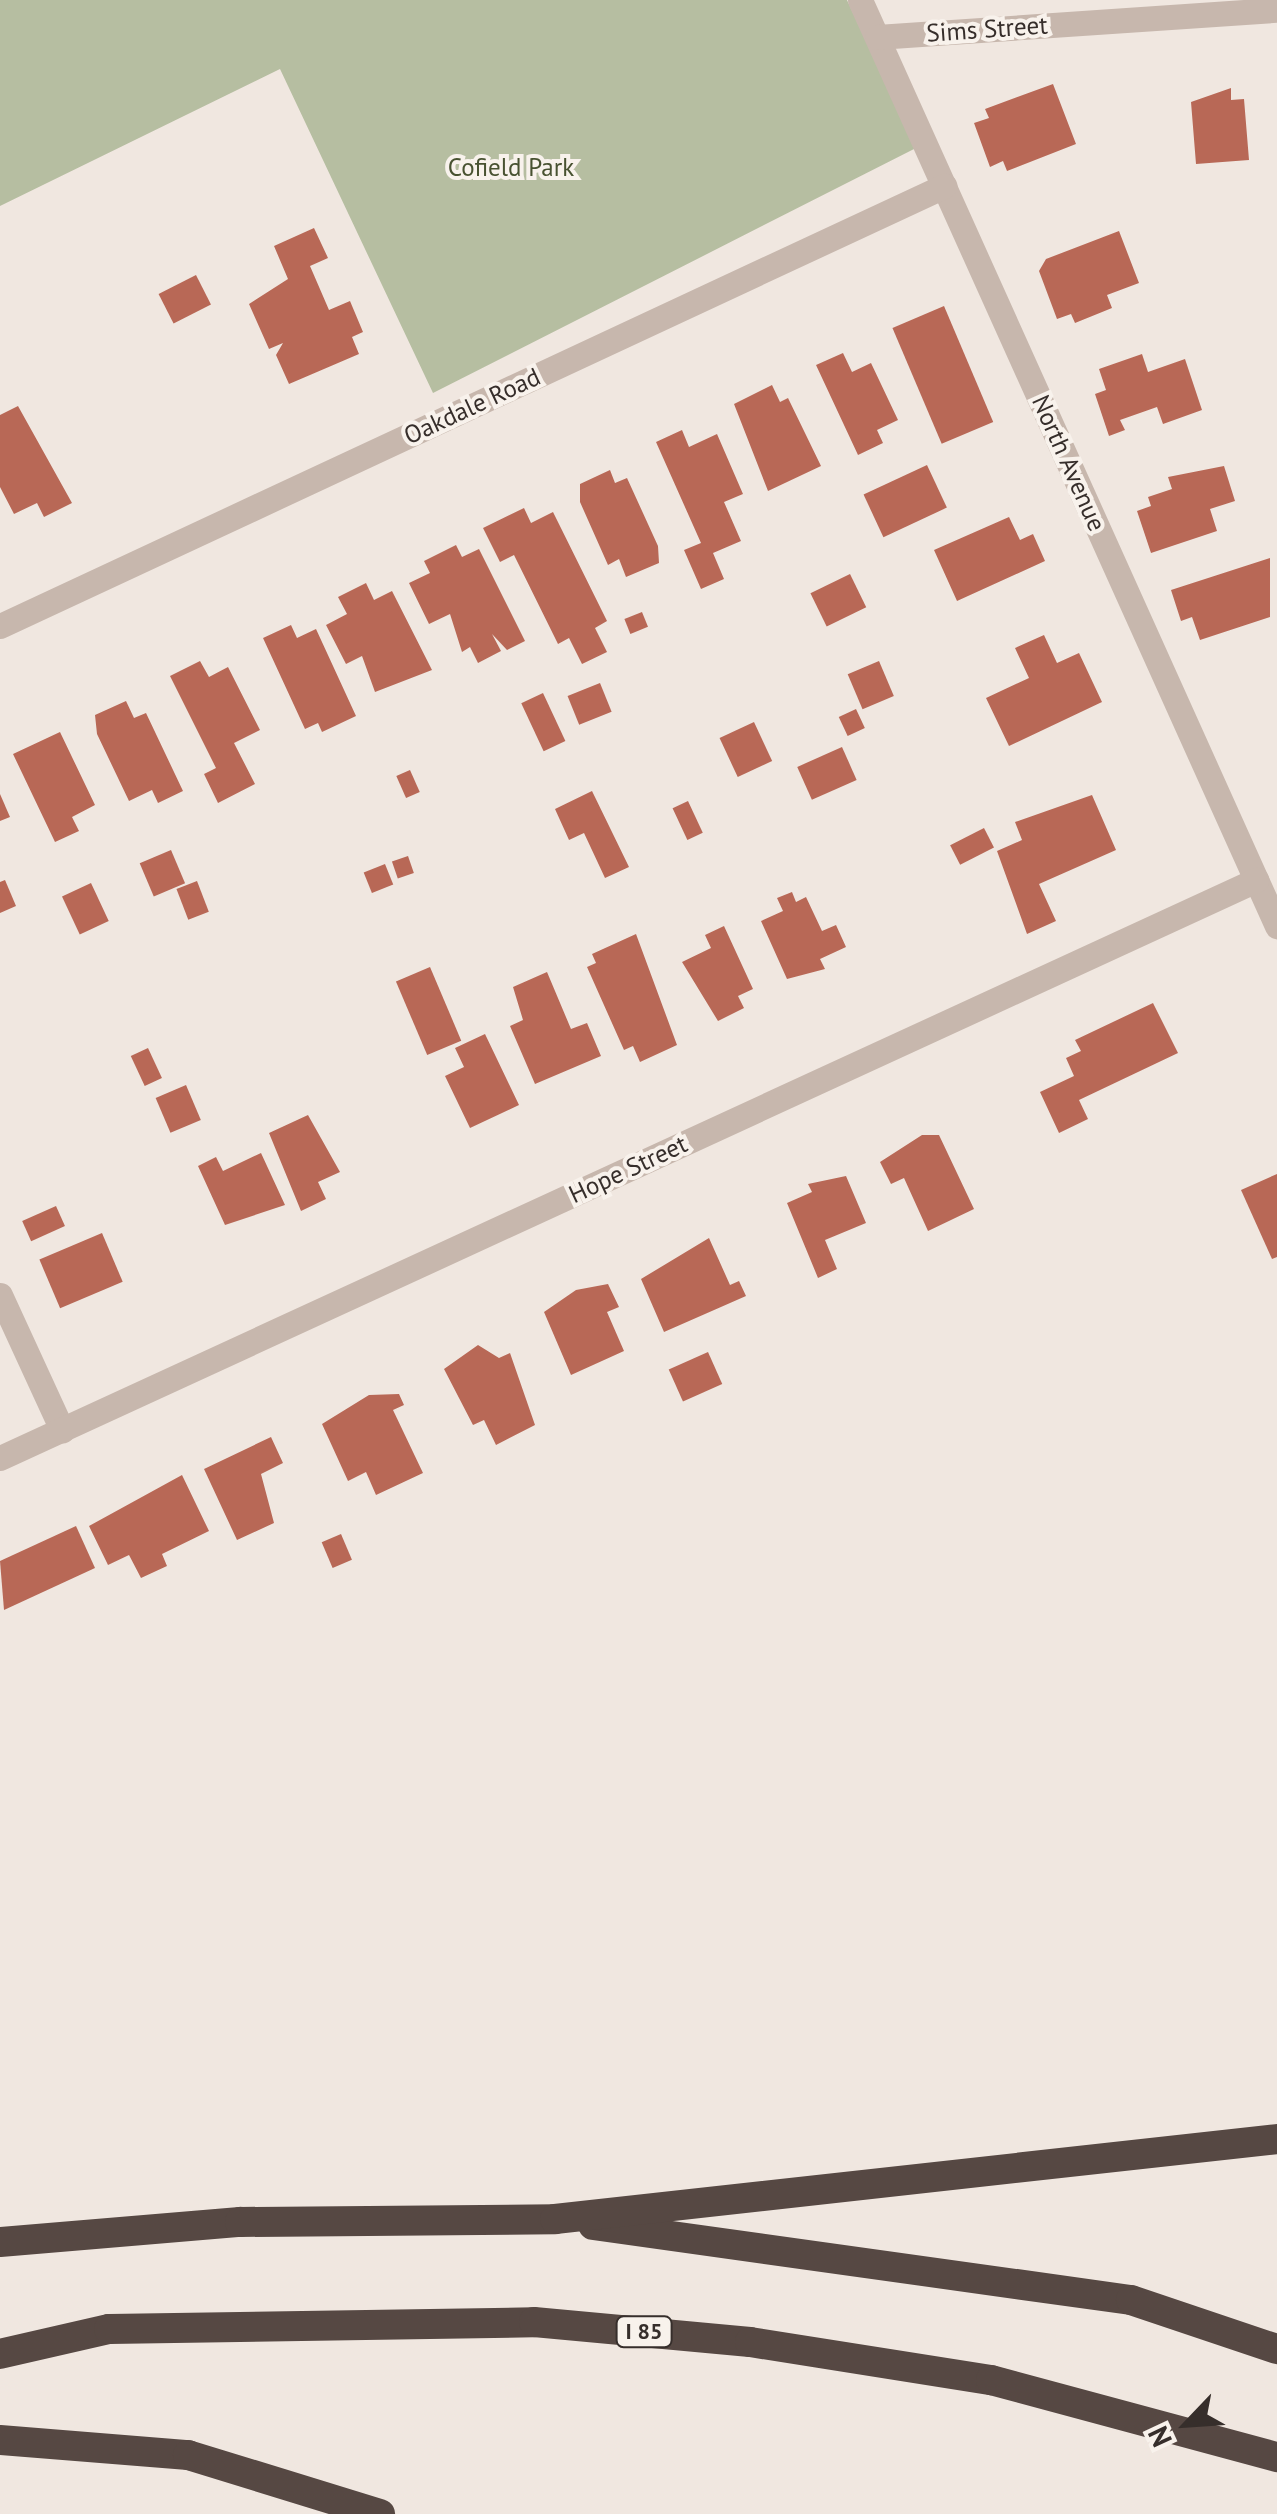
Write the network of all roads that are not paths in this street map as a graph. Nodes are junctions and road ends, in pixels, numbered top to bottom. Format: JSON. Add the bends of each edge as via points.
{"nodes":[{"id":1,"x":860,"y":0,"type":"edge"},
{"id":2,"x":1277,"y":10,"type":"edge"},
{"id":3,"x":876,"y":36,"type":"junction"},
{"id":4,"x":944,"y":186,"type":"junction"},
{"id":5,"x":0,"y":626,"type":"edge"},
{"id":6,"x":1256,"y":880,"type":"junction"},
{"id":7,"x":1277,"y":926,"type":"edge"},
{"id":8,"x":0,"y":1296,"type":"edge"},
{"id":9,"x":62,"y":1430,"type":"junction"},
{"id":10,"x":0,"y":1458,"type":"edge"},
{"id":11,"x":1277,"y":2139,"type":"edge"},
{"id":12,"x":555,"y":2219,"type":"junction"},
{"id":13,"x":0,"y":2242,"type":"edge"},
{"id":14,"x":1277,"y":2349,"type":"edge"},
{"id":15,"x":0,"y":2354,"type":"edge"},
{"id":16,"x":0,"y":2440,"type":"edge"},
{"id":17,"x":1277,"y":2458,"type":"edge"},
{"id":18,"x":380,"y":2514,"type":"edge"}],
"edges":[{"from":1,"to":3,"type":"street","name":"North Avenue"},
{"from":2,"to":3,"type":"street","name":"Sims Street"},
{"from":3,"to":4,"type":"street","name":"North Avenue"},
{"from":4,"to":5,"type":"street","name":"Oakdale Road"},
{"from":4,"to":6,"type":"street","name":"North Avenue"},
{"from":6,"to":7,"type":"street","name":"North Avenue"},
{"from":6,"to":9,"type":"street","name":"Hope Street"},
{"from":8,"to":9,"type":"street"},
{"from":9,"to":10,"type":"street","name":"Hope Street"},
{"from":11,"to":12,"type":"highway"},
{"from":12,"to":13,"type":"highway","via":[[240,2222]]},
{"from":12,"to":14,"type":"highway","via":[[1130,2300]]},
{"from":15,"to":17,"type":"highway","number":"I 85","via":[[110,2329],[534,2322],[750,2342],[991,2380]]},
{"from":16,"to":18,"type":"highway","via":[[188,2456]]}]}
